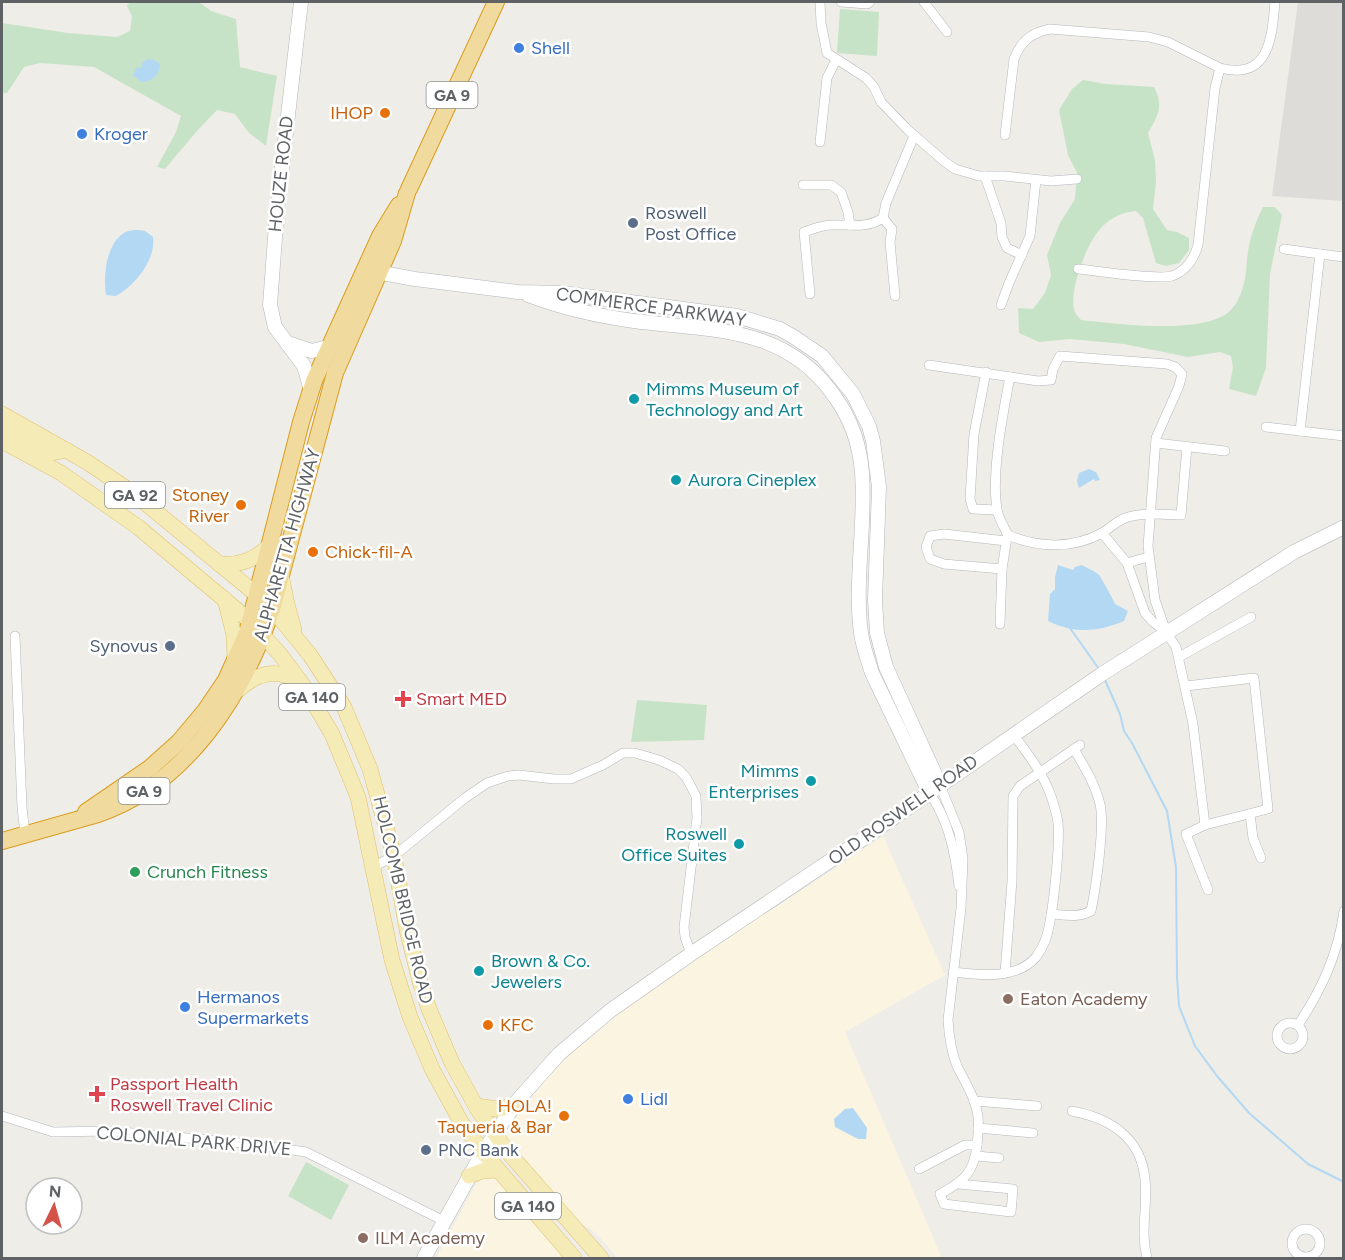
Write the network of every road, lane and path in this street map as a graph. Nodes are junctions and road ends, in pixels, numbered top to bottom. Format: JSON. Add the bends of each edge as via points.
{"nodes":[{"id":1,"x":301,"y":2,"type":"edge"},
{"id":2,"x":496,"y":2,"type":"edge"},
{"id":3,"x":820,"y":2,"type":"edge"},
{"id":4,"x":841,"y":2,"type":"edge"},
{"id":5,"x":870,"y":2,"type":"edge"},
{"id":6,"x":924,"y":2,"type":"edge"},
{"id":7,"x":1275,"y":2,"type":"edge"},
{"id":8,"x":947,"y":32,"type":"dead end"},
{"id":9,"x":837,"y":60,"type":"junction"},
{"id":10,"x":1220,"y":68,"type":"junction"},
{"id":11,"x":1005,"y":135,"type":"dead end"},
{"id":12,"x":914,"y":136,"type":"junction"},
{"id":13,"x":820,"y":142,"type":"dead end"},
{"id":14,"x":985,"y":176,"type":"junction"},
{"id":15,"x":1077,"y":179,"type":"dead end"},
{"id":16,"x":1036,"y":180,"type":"junction"},
{"id":17,"x":803,"y":185,"type":"dead end"},
{"id":18,"x":883,"y":218,"type":"junction"},
{"id":19,"x":850,"y":225,"type":"junction"},
{"id":20,"x":1284,"y":249,"type":"dead end"},
{"id":21,"x":1320,"y":254,"type":"junction"},
{"id":22,"x":1022,"y":255,"type":"junction"},
{"id":23,"x":1344,"y":257,"type":"edge"},
{"id":24,"x":1078,"y":269,"type":"dead end"},
{"id":25,"x":371,"y":271,"type":"junction"},
{"id":26,"x":810,"y":294,"type":"dead end"},
{"id":27,"x":895,"y":296,"type":"dead end"},
{"id":28,"x":1001,"y":304,"type":"dead end"},
{"id":29,"x":287,"y":343,"type":"junction"},
{"id":30,"x":328,"y":347,"type":"junction"},
{"id":31,"x":929,"y":365,"type":"dead end"},
{"id":32,"x":986,"y":372,"type":"junction"},
{"id":33,"x":1010,"y":377,"type":"junction"},
{"id":34,"x":310,"y":390,"type":"junction"},
{"id":35,"x":2,"y":414,"type":"edge"},
{"id":36,"x":1266,"y":427,"type":"dead end"},
{"id":37,"x":2,"y":430,"type":"edge"},
{"id":38,"x":1300,"y":431,"type":"junction"},
{"id":39,"x":1344,"y":436,"type":"edge"},
{"id":40,"x":2,"y":441,"type":"edge"},
{"id":41,"x":1156,"y":442,"type":"junction"},
{"id":42,"x":1187,"y":447,"type":"junction"},
{"id":43,"x":68,"y":450,"type":"junction"},
{"id":44,"x":1225,"y":451,"type":"dead end"},
{"id":45,"x":997,"y":510,"type":"junction"},
{"id":46,"x":1150,"y":513,"type":"junction"},
{"id":47,"x":1344,"y":527,"type":"edge"},
{"id":48,"x":1102,"y":533,"type":"junction"},
{"id":49,"x":1007,"y":538,"type":"junction"},
{"id":50,"x":269,"y":546,"type":"junction"},
{"id":51,"x":1148,"y":557,"type":"junction"},
{"id":52,"x":1127,"y":563,"type":"junction"},
{"id":53,"x":219,"y":564,"type":"junction"},
{"id":54,"x":1002,"y":569,"type":"junction"},
{"id":55,"x":281,"y":574,"type":"junction"},
{"id":56,"x":256,"y":594,"type":"junction"},
{"id":57,"x":225,"y":599,"type":"junction"},
{"id":58,"x":272,"y":609,"type":"junction"},
{"id":59,"x":1251,"y":617,"type":"dead end"},
{"id":60,"x":250,"y":621,"type":"junction"},
{"id":61,"x":1000,"y":624,"type":"dead end"},
{"id":62,"x":1166,"y":632,"type":"junction"},
{"id":63,"x":263,"y":635,"type":"junction"},
{"id":64,"x":15,"y":636,"type":"dead end"},
{"id":65,"x":297,"y":639,"type":"junction"},
{"id":66,"x":1179,"y":657,"type":"junction"},
{"id":67,"x":235,"y":663,"type":"junction"},
{"id":68,"x":303,"y":685,"type":"junction"},
{"id":69,"x":1186,"y":686,"type":"junction"},
{"id":70,"x":238,"y":690,"type":"junction"},
{"id":71,"x":1013,"y":734,"type":"junction"},
{"id":72,"x":1040,"y":772,"type":"junction"},
{"id":73,"x":137,"y":777,"type":"junction"},
{"id":74,"x":934,"y":789,"type":"junction"},
{"id":75,"x":127,"y":802,"type":"junction"},
{"id":76,"x":1250,"y":814,"type":"junction"},
{"id":77,"x":70,"y":822,"type":"junction"},
{"id":78,"x":1205,"y":825,"type":"junction"},
{"id":79,"x":25,"y":835,"type":"junction"},
{"id":80,"x":2,"y":841,"type":"edge"},
{"id":81,"x":394,"y":856,"type":"junction"},
{"id":82,"x":1261,"y":858,"type":"dead end"},
{"id":83,"x":373,"y":867,"type":"junction"},
{"id":84,"x":1209,"y":890,"type":"dead end"},
{"id":85,"x":1344,"y":911,"type":"edge"},
{"id":86,"x":1051,"y":914,"type":"junction"},
{"id":87,"x":691,"y":954,"type":"junction"},
{"id":88,"x":953,"y":972,"type":"junction"},
{"id":89,"x":1005,"y":972,"type":"junction"},
{"id":90,"x":1298,"y":1025,"type":"dead end"},
{"id":91,"x":974,"y":1101,"type":"junction"},
{"id":92,"x":476,"y":1106,"type":"junction"},
{"id":93,"x":513,"y":1106,"type":"junction"},
{"id":94,"x":1037,"y":1106,"type":"dead end"},
{"id":95,"x":1072,"y":1111,"type":"dead end"},
{"id":96,"x":2,"y":1116,"type":"edge"},
{"id":97,"x":978,"y":1128,"type":"junction"},
{"id":98,"x":494,"y":1133,"type":"junction"},
{"id":99,"x":1033,"y":1133,"type":"dead end"},
{"id":100,"x":977,"y":1145,"type":"junction"},
{"id":101,"x":483,"y":1152,"type":"junction"},
{"id":102,"x":976,"y":1156,"type":"junction"},
{"id":103,"x":999,"y":1158,"type":"dead end"},
{"id":104,"x":919,"y":1169,"type":"dead end"},
{"id":105,"x":497,"y":1170,"type":"junction"},
{"id":106,"x":469,"y":1176,"type":"junction"},
{"id":107,"x":958,"y":1184,"type":"junction"},
{"id":108,"x":444,"y":1221,"type":"junction"},
{"id":109,"x":424,"y":1258,"type":"edge"},
{"id":110,"x":574,"y":1258,"type":"edge"},
{"id":111,"x":602,"y":1258,"type":"edge"},
{"id":112,"x":1146,"y":1258,"type":"edge"}],
"edges":[{"from":1,"to":29,"type":"street","name":"HOUZE ROAD","via":[[269,295],[273,322]]},
{"from":2,"to":25,"type":"highway","name":"ALPHARETTA HIGHWAY","number":"GA 9","via":[[408,191],[386,224]]},
{"from":3,"to":9,"type":"street","via":[[828,53]]},
{"from":4,"to":5,"type":"street"},
{"from":6,"to":8,"type":"street"},
{"from":7,"to":10,"type":"street","via":[[1270,45],[1262,58],[1243,69]]},
{"from":9,"to":12,"type":"street","via":[[866,78],[881,102]]},
{"from":9,"to":13,"type":"street","via":[[827,78]]},
{"from":10,"to":11,"type":"street","via":[[1168,42],[1149,37],[1050,29],[1038,32],[1023,43],[1014,59]]},
{"from":10,"to":24,"type":"street","via":[[1198,245],[1192,261],[1181,272],[1164,277]]},
{"from":12,"to":14,"type":"street","via":[[955,169]]},
{"from":12,"to":18,"type":"street"},
{"from":14,"to":16,"type":"street"},
{"from":14,"to":22,"type":"street","via":[[1007,248]]},
{"from":15,"to":16,"type":"street"},
{"from":16,"to":22,"type":"street","via":[[1032,224]]},
{"from":17,"to":19,"type":"street","via":[[831,185],[841,192]]},
{"from":18,"to":19,"type":"street","via":[[872,224]]},
{"from":18,"to":27,"type":"street","via":[[892,229]]},
{"from":19,"to":26,"type":"street","via":[[820,226],[804,232]]},
{"from":20,"to":21,"type":"street"},
{"from":21,"to":23,"type":"street"},
{"from":21,"to":38,"type":"street"},
{"from":22,"to":28,"type":"street"},
{"from":25,"to":30,"type":"highway","name":"ALPHARETTA HIGHWAY","number":"GA 9"},
{"from":25,"to":55,"type":"highway","name":"ALPHARETTA HIGHWAY","number":"GA 9","via":[[335,373]]},
{"from":25,"to":74,"type":"street","name":"COMMERCE PARKWAY","via":[[518,292],[576,310],[634,321],[747,335],[786,351],[811,368],[847,418],[860,459],[863,487],[859,616],[865,654]]},
{"from":29,"to":30,"type":"street","via":[[312,351]]},
{"from":29,"to":34,"type":"street","name":"HOUZE ROAD","via":[[304,366]]},
{"from":30,"to":34,"type":"highway","name":"ALPHARETTA HIGHWAY","number":"GA 9"},
{"from":31,"to":32,"type":"street"},
{"from":32,"to":33,"type":"street"},
{"from":32,"to":45,"type":"street","via":[[974,434],[970,499],[973,509]]},
{"from":33,"to":41,"type":"street","via":[[1051,381],[1060,356],[1174,367],[1182,374]]},
{"from":33,"to":45,"type":"street","via":[[996,479]]},
{"from":34,"to":50,"type":"highway","name":"ALPHARETTA HIGHWAY","number":"GA 9"},
{"from":35,"to":43,"type":"main road","number":"GA 92"},
{"from":36,"to":38,"type":"street"},
{"from":37,"to":43,"type":"main road","via":[[49,453]]},
{"from":38,"to":39,"type":"street"},
{"from":40,"to":57,"type":"main road","number":"GA 92","via":[[105,502]]},
{"from":41,"to":42,"type":"street"},
{"from":41,"to":46,"type":"street"},
{"from":42,"to":44,"type":"street"},
{"from":42,"to":46,"type":"street","via":[[1180,514]]},
{"from":43,"to":53,"type":"main road","number":"GA 92","via":[[133,493]]},
{"from":45,"to":49,"type":"street"},
{"from":46,"to":48,"type":"street","via":[[1125,518]]},
{"from":46,"to":51,"type":"street"},
{"from":47,"to":62,"type":"street","name":"OLD ROSWELL ROAD","via":[[1294,552]]},
{"from":48,"to":49,"type":"street","via":[[1063,546]]},
{"from":48,"to":52,"type":"street"},
{"from":49,"to":54,"type":"street"},
{"from":49,"to":54,"type":"street","via":[[944,534],[930,536],[926,547],[930,559],[944,564]]},
{"from":50,"to":53,"type":"main road","via":[[246,561]]},
{"from":50,"to":56,"type":"highway","name":"ALPHARETTA HIGHWAY","number":"GA 9"},
{"from":51,"to":52,"type":"street"},
{"from":51,"to":62,"type":"street","via":[[1155,600]]},
{"from":52,"to":62,"type":"street","via":[[1145,613]]},
{"from":53,"to":56,"type":"main road","number":"GA 92"},
{"from":54,"to":61,"type":"street"},
{"from":55,"to":58,"type":"highway","name":"ALPHARETTA HIGHWAY","number":"GA 9"},
{"from":55,"to":65,"type":"main road","number":"GA 140"},
{"from":56,"to":58,"type":"main road","name":"HOLCOMB BRIDGE ROAD","number":"GA 92"},
{"from":56,"to":60,"type":"highway","name":"ALPHARETTA HIGHWAY","number":"GA 9"},
{"from":57,"to":60,"type":"main road","number":"GA 92"},
{"from":57,"to":67,"type":"main road","via":[[234,634]]},
{"from":58,"to":63,"type":"highway","name":"ALPHARETTA HIGHWAY","number":"GA 9"},
{"from":58,"to":65,"type":"main road","name":"HOLCOMB BRIDGE ROAD","number":"GA 92"},
{"from":59,"to":66,"type":"street"},
{"from":60,"to":63,"type":"main road","name":"HOLCOMB BRIDGE ROAD","number":"GA 140"},
{"from":60,"to":67,"type":"highway","name":"ALPHARETTA HIGHWAY","number":"GA 9"},
{"from":62,"to":66,"type":"street"},
{"from":62,"to":71,"type":"street","name":"OLD ROSWELL ROAD"},
{"from":63,"to":68,"type":"main road","name":"HOLCOMB BRIDGE ROAD","number":"GA 140"},
{"from":63,"to":70,"type":"highway","name":"ALPHARETTA HIGHWAY","number":"GA 9"},
{"from":64,"to":79,"type":"street"},
{"from":65,"to":81,"type":"main road","name":"HOLCOMB BRIDGE ROAD","number":"GA 140","via":[[333,688],[353,726],[378,790]]},
{"from":66,"to":69,"type":"street"},
{"from":67,"to":73,"type":"highway","name":"ALPHARETTA HIGHWAY","number":"GA 9","via":[[193,727]]},
{"from":68,"to":70,"type":"main road","via":[[273,673],[255,677]]},
{"from":68,"to":83,"type":"main road","name":"HOLCOMB BRIDGE ROAD","number":"GA 140","via":[[328,726],[350,776]]},
{"from":69,"to":76,"type":"street","via":[[1254,678],[1269,809]]},
{"from":69,"to":78,"type":"street"},
{"from":70,"to":75,"type":"highway","name":"ALPHARETTA HIGHWAY","number":"GA 9","via":[[190,752]]},
{"from":71,"to":72,"type":"street"},
{"from":71,"to":74,"type":"street","name":"OLD ROSWELL ROAD"},
{"from":72,"to":86,"type":"street","via":[[1058,821]]},
{"from":72,"to":86,"type":"street","via":[[1077,747],[1101,806],[1091,911],[1084,915]]},
{"from":72,"to":89,"type":"street","via":[[1013,796]]},
{"from":73,"to":75,"type":"highway"},
{"from":73,"to":77,"type":"highway","name":"ALPHARETTA HIGHWAY","number":"GA 9"},
{"from":74,"to":87,"type":"street","name":"OLD ROSWELL ROAD"},
{"from":74,"to":88,"type":"street","via":[[950,834],[961,908]]},
{"from":75,"to":77,"type":"highway","name":"ALPHARETTA HIGHWAY","number":"GA 9"},
{"from":76,"to":78,"type":"street"},
{"from":76,"to":82,"type":"street"},
{"from":77,"to":79,"type":"highway","name":"ALPHARETTA HIGHWAY","number":"GA 9"},
{"from":78,"to":84,"type":"street","via":[[1186,834]]},
{"from":79,"to":80,"type":"highway","name":"ALPHARETTA HIGHWAY","number":"GA 9"},
{"from":81,"to":83,"type":"street"},
{"from":81,"to":87,"type":"street","via":[[476,790],[497,779],[519,775],[571,779],[628,752],[659,760],[678,769],[696,796],[697,818],[684,927]]},
{"from":81,"to":92,"type":"main road","name":"HOLCOMB BRIDGE ROAD","number":"GA 140","via":[[422,990],[452,1063]]},
{"from":83,"to":101,"type":"main road","name":"HOLCOMB BRIDGE ROAD","number":"GA 140","via":[[392,960],[410,1017],[447,1097]]},
{"from":85,"to":90,"type":"street","via":[[1330,968]]},
{"from":86,"to":89,"type":"street","via":[[1045,941],[1035,958]]},
{"from":87,"to":93,"type":"street","name":"OLD ROSWELL ROAD","via":[[592,1025],[543,1070]]},
{"from":88,"to":89,"type":"street"},
{"from":88,"to":91,"type":"street","via":[[949,1037]]},
{"from":91,"to":94,"type":"street"},
{"from":91,"to":97,"type":"street"},
{"from":92,"to":93,"type":"main road"},
{"from":92,"to":98,"type":"main road","name":"HOLCOMB BRIDGE ROAD","number":"GA 140"},
{"from":93,"to":98,"type":"street","name":"OLD ROSWELL ROAD"},
{"from":95,"to":112,"type":"street","via":[[1111,1123],[1137,1152],[1145,1180],[1142,1228]]},
{"from":96,"to":108,"type":"street","name":"COLONIAL PARK DRIVE","via":[[52,1132],[111,1131],[306,1152]]},
{"from":97,"to":99,"type":"street"},
{"from":97,"to":100,"type":"street"},
{"from":98,"to":101,"type":"street","name":"OLD ROSWELL ROAD"},
{"from":98,"to":111,"type":"main road","name":"HOLCOMB BRIDGE ROAD","number":"GA 140"},
{"from":100,"to":102,"type":"street"},
{"from":100,"to":104,"type":"street","via":[[966,1145]]},
{"from":101,"to":105,"type":"main road","name":"HOLCOMB BRIDGE ROAD","number":"GA 140"},
{"from":101,"to":106,"type":"street","name":"OLD ROSWELL ROAD"},
{"from":102,"to":103,"type":"street"},
{"from":102,"to":107,"type":"street","via":[[972,1168]]},
{"from":105,"to":106,"type":"main road"},
{"from":105,"to":110,"type":"main road","name":"HOLCOMB BRIDGE ROAD","number":"GA 140"},
{"from":106,"to":108,"type":"street","name":"OLD ROSWELL ROAD"},
{"from":107,"to":107,"type":"street","via":[[940,1194],[945,1204],[1011,1212],[1013,1189]]},
{"from":108,"to":109,"type":"street","name":"OLD ROSWELL ROAD"}]}
